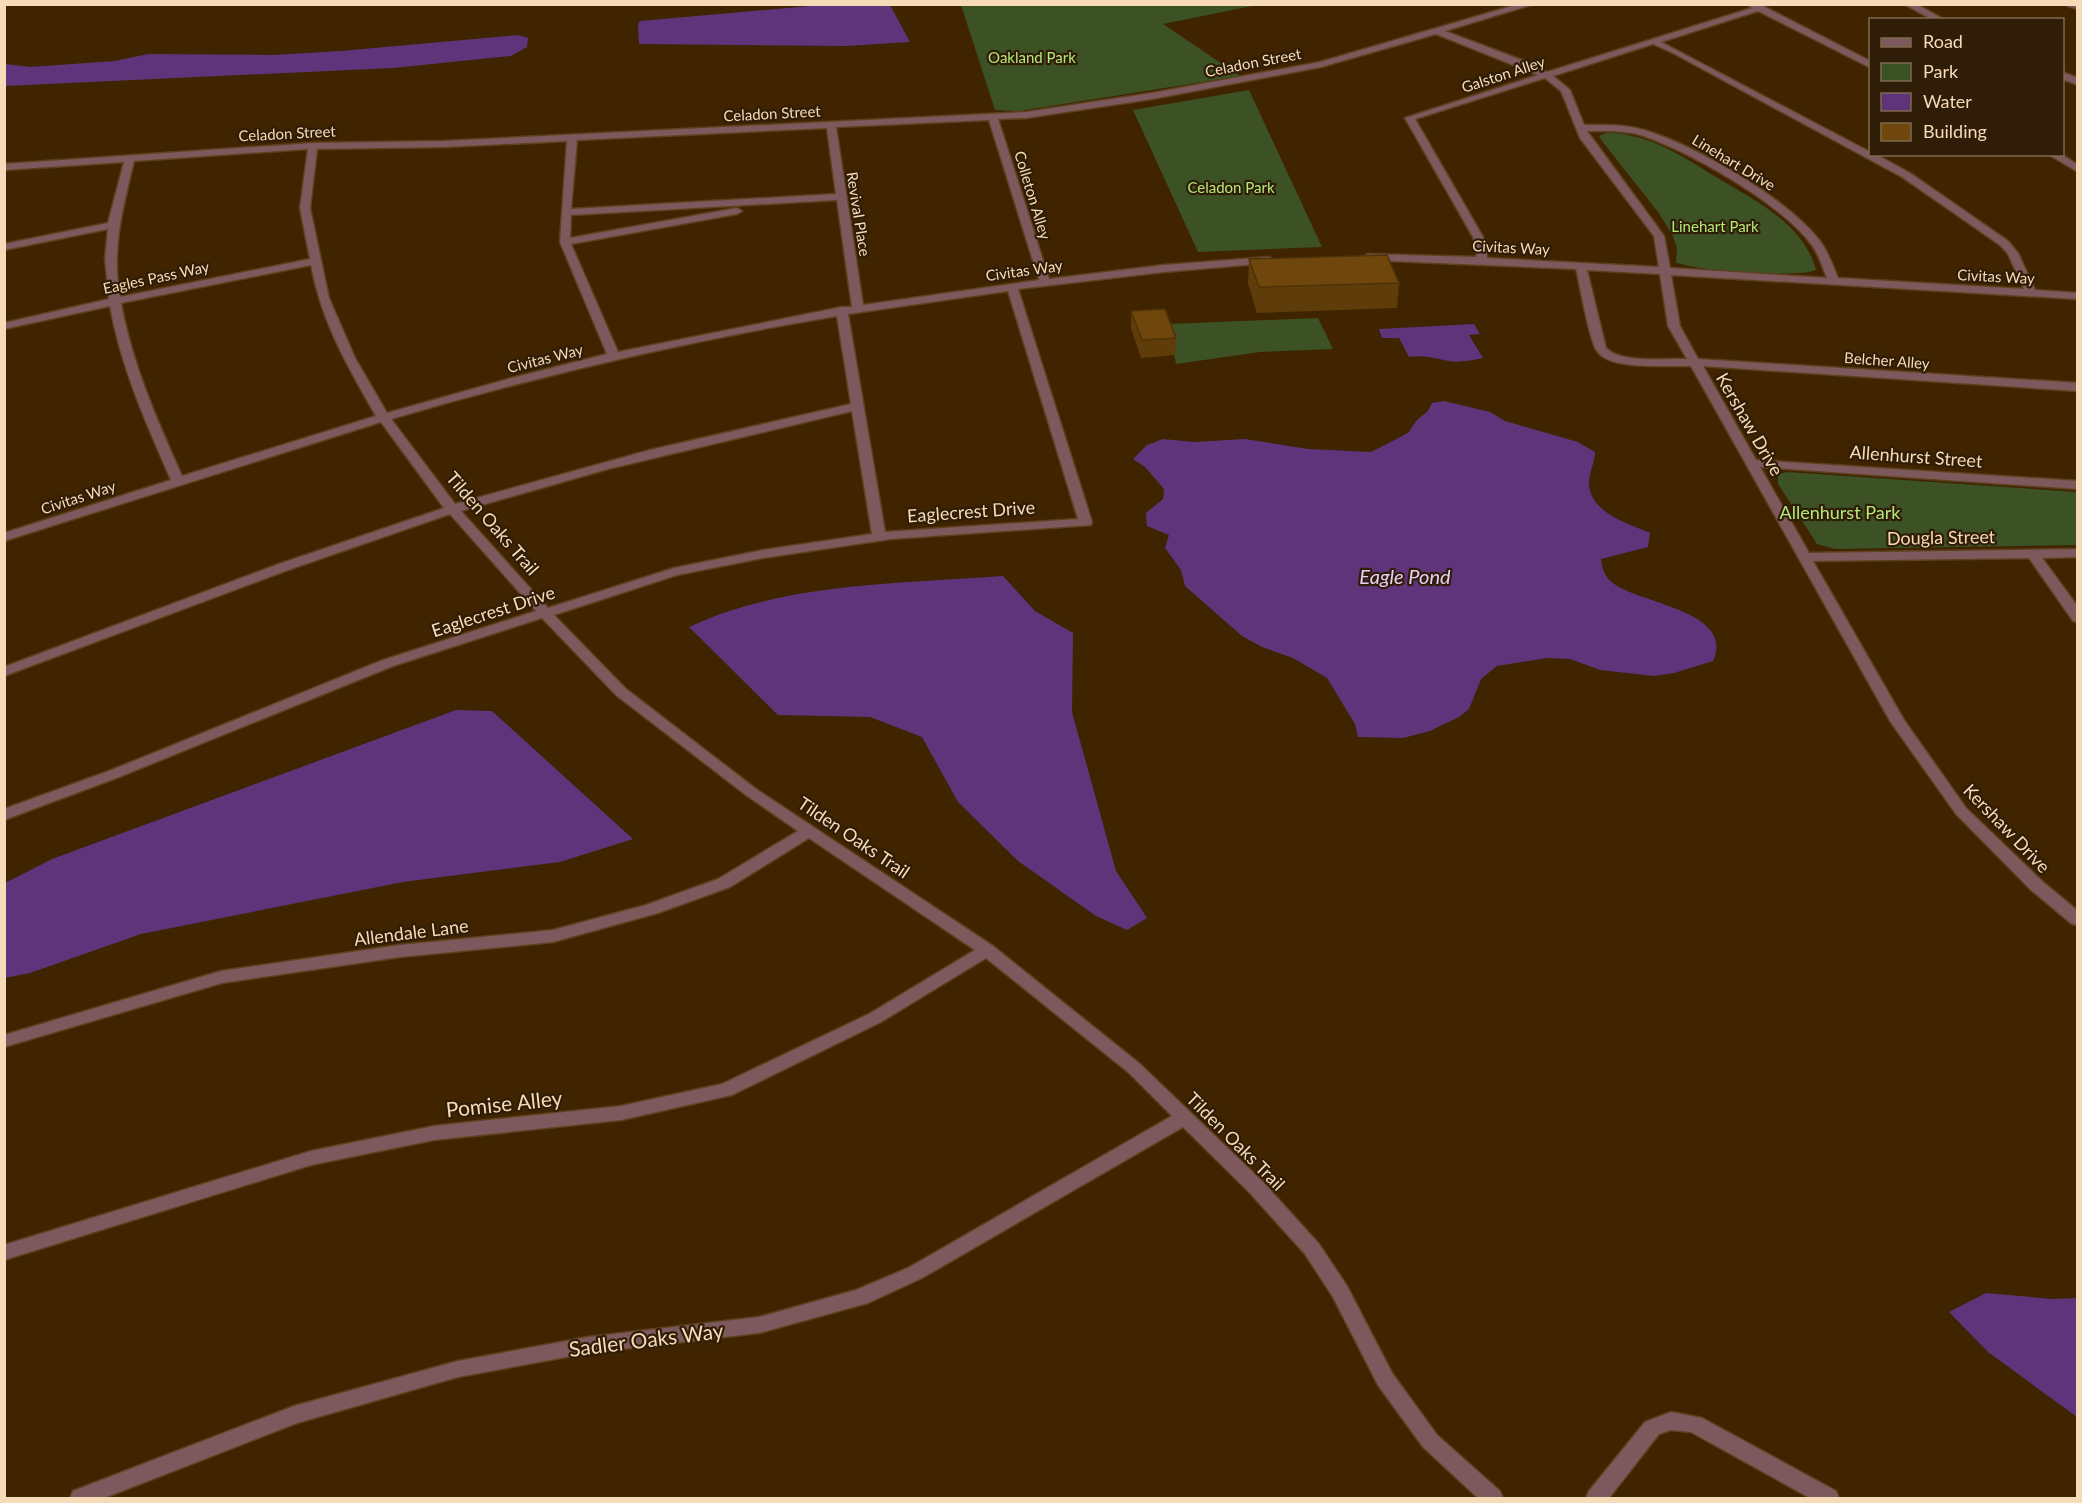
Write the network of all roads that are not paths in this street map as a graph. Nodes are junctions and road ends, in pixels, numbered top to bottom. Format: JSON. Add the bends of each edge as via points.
{"nodes":[{"id":1,"x":1530,"y":4,"type":"edge"},
{"id":2,"x":1908,"y":4,"type":"edge"},
{"id":3,"x":2071,"y":4,"type":"edge"},
{"id":4,"x":1755,"y":6,"type":"edge"},
{"id":5,"x":2078,"y":7,"type":"edge"},
{"id":6,"x":1937,"y":18,"type":"edge"},
{"id":7,"x":1439,"y":32,"type":"junction"},
{"id":8,"x":1652,"y":41,"type":"junction"},
{"id":9,"x":1869,"y":63,"type":"edge"},
{"id":10,"x":1547,"y":75,"type":"junction"},
{"id":11,"x":993,"y":117,"type":"junction"},
{"id":12,"x":831,"y":125,"type":"junction"},
{"id":13,"x":1581,"y":128,"type":"junction"},
{"id":14,"x":572,"y":138,"type":"junction"},
{"id":15,"x":313,"y":146,"type":"junction"},
{"id":16,"x":1869,"y":155,"type":"edge"},
{"id":17,"x":1871,"y":156,"type":"edge"},
{"id":18,"x":2057,"y":157,"type":"edge"},
{"id":19,"x":2078,"y":157,"type":"edge"},
{"id":20,"x":130,"y":159,"type":"junction"},
{"id":21,"x":4,"y":167,"type":"edge"},
{"id":22,"x":2078,"y":169,"type":"edge"},
{"id":23,"x":842,"y":198,"type":"junction"},
{"id":24,"x":788,"y":200,"type":"junction"},
{"id":25,"x":566,"y":212,"type":"junction"},
{"id":26,"x":112,"y":225,"type":"junction"},
{"id":27,"x":565,"y":242,"type":"junction"},
{"id":28,"x":4,"y":247,"type":"edge"},
{"id":29,"x":1356,"y":257,"type":"edge"},
{"id":30,"x":1282,"y":259,"type":"edge"},
{"id":31,"x":1481,"y":260,"type":"junction"},
{"id":32,"x":314,"y":261,"type":"junction"},
{"id":33,"x":1581,"y":266,"type":"junction"},
{"id":34,"x":1666,"y":271,"type":"junction"},
{"id":35,"x":1045,"y":282,"type":"junction"},
{"id":36,"x":1834,"y":282,"type":"junction"},
{"id":37,"x":1011,"y":287,"type":"junction"},
{"id":38,"x":2031,"y":293,"type":"junction"},
{"id":39,"x":2078,"y":296,"type":"edge"},
{"id":40,"x":114,"y":301,"type":"junction"},
{"id":41,"x":858,"y":307,"type":"junction"},
{"id":42,"x":842,"y":310,"type":"junction"},
{"id":43,"x":4,"y":326,"type":"edge"},
{"id":44,"x":614,"y":357,"type":"junction"},
{"id":45,"x":1694,"y":363,"type":"junction"},
{"id":46,"x":2078,"y":387,"type":"edge"},
{"id":47,"x":858,"y":406,"type":"junction"},
{"id":48,"x":383,"y":417,"type":"junction"},
{"id":49,"x":1751,"y":463,"type":"junction"},
{"id":50,"x":177,"y":480,"type":"junction"},
{"id":51,"x":2078,"y":485,"type":"edge"},
{"id":52,"x":453,"y":509,"type":"junction"},
{"id":53,"x":4,"y":537,"type":"edge"},
{"id":54,"x":879,"y":537,"type":"junction"},
{"id":55,"x":2031,"y":553,"type":"junction"},
{"id":56,"x":2078,"y":553,"type":"edge"},
{"id":57,"x":1804,"y":557,"type":"junction"},
{"id":58,"x":546,"y":614,"type":"junction"},
{"id":59,"x":2078,"y":618,"type":"edge"},
{"id":60,"x":4,"y":672,"type":"edge"},
{"id":61,"x":4,"y":815,"type":"edge"},
{"id":62,"x":809,"y":831,"type":"junction"},
{"id":63,"x":2078,"y":920,"type":"edge"},
{"id":64,"x":987,"y":950,"type":"junction"},
{"id":65,"x":4,"y":1041,"type":"edge"},
{"id":66,"x":1185,"y":1117,"type":"junction"},
{"id":67,"x":4,"y":1253,"type":"edge"},
{"id":68,"x":81,"y":1498,"type":"edge"},
{"id":69,"x":1492,"y":1498,"type":"edge"},
{"id":70,"x":1597,"y":1498,"type":"edge"},
{"id":71,"x":1828,"y":1498,"type":"edge"}],
"edges":[{"from":1,"to":7,"type":"street","name":"Celadon Street"},
{"from":2,"to":6,"type":"street"},
{"from":3,"to":5,"type":"street"},
{"from":4,"to":8,"type":"street","name":"Galston Alley"},
{"from":4,"to":9,"type":"street"},
{"from":7,"to":10,"type":"street","name":"Kershaw Drive"},
{"from":7,"to":11,"type":"street","name":"Celadon Street","via":[[1244,80]]},
{"from":8,"to":10,"type":"street","name":"Galston Alley"},
{"from":8,"to":16,"type":"street"},
{"from":10,"to":13,"type":"street","name":"Kershaw Drive","via":[[1564,90]]},
{"from":10,"to":31,"type":"street","name":"Galston Alley","via":[[1410,118],[1478,237]]},
{"from":11,"to":12,"type":"street","name":"Celadon Street"},
{"from":11,"to":35,"type":"street","name":"Colleton Alley"},
{"from":12,"to":14,"type":"street","name":"Celadon Street"},
{"from":12,"to":23,"type":"street","name":"Revival Place"},
{"from":13,"to":34,"type":"street","name":"Kershaw Drive","via":[[1659,236]]},
{"from":13,"to":36,"type":"street","name":"Linehart Drive","via":[[1641,132],[1673,144],[1776,205],[1817,244]]},
{"from":14,"to":15,"type":"street","name":"Celadon Street"},
{"from":14,"to":25,"type":"street"},
{"from":15,"to":20,"type":"street","name":"Celadon Street"},
{"from":15,"to":32,"type":"street","name":"Tilden Oaks Trail","via":[[305,208]]},
{"from":17,"to":38,"type":"street","via":[[1906,175],[2004,243],[2013,253]]},
{"from":18,"to":19,"type":"street"},
{"from":18,"to":22,"type":"street"},
{"from":20,"to":21,"type":"street","name":"Celadon Street"},
{"from":20,"to":26,"type":"street"},
{"from":23,"to":24,"type":"street"},
{"from":23,"to":41,"type":"street","name":"Revival Place"},
{"from":24,"to":25,"type":"street"},
{"from":24,"to":27,"type":"street"},
{"from":25,"to":27,"type":"street"},
{"from":26,"to":28,"type":"street"},
{"from":26,"to":40,"type":"street","via":[[110,270]]},
{"from":27,"to":44,"type":"street"},
{"from":29,"to":31,"type":"street","name":"Civitas Way"},
{"from":30,"to":35,"type":"street","name":"Civitas Way","via":[[1156,268]]},
{"from":31,"to":33,"type":"street","name":"Civitas Way"},
{"from":32,"to":40,"type":"street","name":"Eagles Pass Way"},
{"from":32,"to":48,"type":"street","name":"Tilden Oaks Trail","via":[[323,298],[349,358]]},
{"from":33,"to":34,"type":"street","name":"Civitas Way"},
{"from":33,"to":45,"type":"street","name":"Belcher Alley","via":[[1602,349],[1609,357]]},
{"from":34,"to":36,"type":"street","name":"Civitas Way"},
{"from":34,"to":45,"type":"street","name":"Kershaw Drive","via":[[1674,326]]},
{"from":35,"to":37,"type":"street","name":"Civitas Way"},
{"from":36,"to":38,"type":"street","name":"Civitas Way"},
{"from":37,"to":41,"type":"street","name":"Civitas Way"},
{"from":37,"to":54,"type":"street","name":"Eaglecrest Drive","via":[[1086,522]]},
{"from":38,"to":39,"type":"street","name":"Civitas Way"},
{"from":40,"to":43,"type":"street","name":"Eagles Pass Way"},
{"from":40,"to":50,"type":"street","via":[[138,390]]},
{"from":41,"to":42,"type":"street","name":"Civitas Way"},
{"from":42,"to":44,"type":"street","name":"Civitas Way"},
{"from":42,"to":47,"type":"street"},
{"from":44,"to":48,"type":"street","name":"Civitas Way"},
{"from":45,"to":46,"type":"street","name":"Belcher Alley"},
{"from":45,"to":49,"type":"street","name":"Kershaw Drive"},
{"from":47,"to":52,"type":"street","via":[[599,467]]},
{"from":47,"to":54,"type":"street"},
{"from":48,"to":50,"type":"street","name":"Civitas Way"},
{"from":48,"to":52,"type":"street","name":"Tilden Oaks Trail"},
{"from":49,"to":51,"type":"street","name":"Allenhurst Street"},
{"from":49,"to":57,"type":"street","name":"Kershaw Drive"},
{"from":50,"to":53,"type":"street","name":"Civitas Way"},
{"from":52,"to":58,"type":"street","name":"Tilden Oaks Trail"},
{"from":52,"to":60,"type":"street","via":[[308,558]]},
{"from":54,"to":58,"type":"street","name":"Eaglecrest Drive","via":[[674,572]]},
{"from":55,"to":56,"type":"street","name":"Dougla Street"},
{"from":55,"to":57,"type":"street","name":"Dougla Street"},
{"from":55,"to":59,"type":"street"},
{"from":57,"to":63,"type":"street","name":"Kershaw Drive","via":[[1897,721],[1961,811],[2037,886]]},
{"from":58,"to":61,"type":"street","name":"Eaglecrest Drive","via":[[388,663]]},
{"from":58,"to":62,"type":"street","name":"Tilden Oaks Trail","via":[[621,692],[751,792]]},
{"from":62,"to":64,"type":"street","name":"Tilden Oaks Trail"},
{"from":62,"to":65,"type":"street","name":"Allendale Lane","via":[[724,883],[652,909],[553,936],[400,951],[221,976]]},
{"from":64,"to":66,"type":"street","name":"Tilden Oaks Trail","via":[[1134,1068]]},
{"from":64,"to":67,"type":"street","name":"Pomise Alley","via":[[875,1018],[726,1090],[621,1113],[434,1133],[310,1158]]},
{"from":66,"to":68,"type":"street","name":"Sadler Oaks Way","via":[[915,1273],[861,1297],[759,1325],[588,1345],[458,1369],[294,1415]]},
{"from":66,"to":69,"type":"street","name":"Tilden Oaks Trail","via":[[1312,1249],[1385,1379],[1417,1424]]},
{"from":70,"to":71,"type":"street","via":[[1652,1428],[1671,1421],[1695,1424]]}]}
